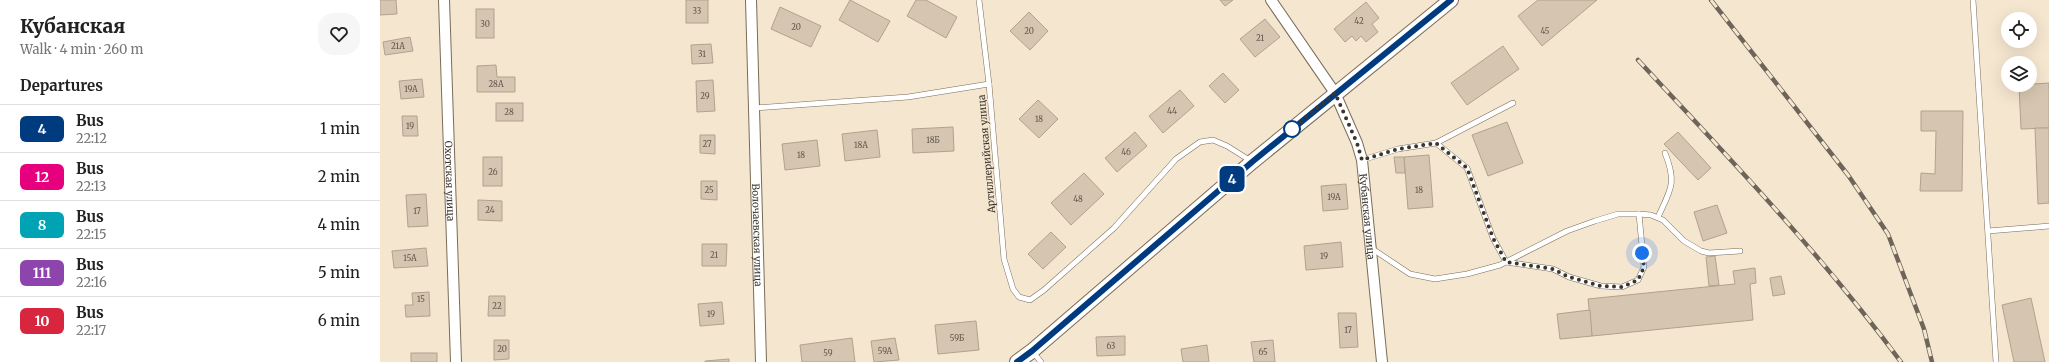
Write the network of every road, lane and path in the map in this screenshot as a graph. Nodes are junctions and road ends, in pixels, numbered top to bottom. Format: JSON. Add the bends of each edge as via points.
{"nodes":[{"id":1,"x":444,"y":0,"type":"edge"},
{"id":2,"x":751,"y":0,"type":"edge"},
{"id":3,"x":979,"y":0,"type":"edge"},
{"id":4,"x":1271,"y":0,"type":"edge"},
{"id":5,"x":1973,"y":0,"type":"edge"},
{"id":6,"x":1447,"y":1,"type":"edge"},
{"id":7,"x":989,"y":84,"type":"junction"},
{"id":8,"x":1335,"y":93,"type":"junction"},
{"id":9,"x":1513,"y":103,"type":"dead end"},
{"id":10,"x":755,"y":108,"type":"junction"},
{"id":11,"x":1436,"y":143,"type":"junction"},
{"id":12,"x":1665,"y":153,"type":"dead end"},
{"id":13,"x":1362,"y":160,"type":"junction"},
{"id":14,"x":1252,"y":162,"type":"junction"},
{"id":15,"x":1639,"y":214,"type":"junction"},
{"id":16,"x":1658,"y":217,"type":"junction"},
{"id":17,"x":2049,"y":226,"type":"edge"},
{"id":18,"x":1988,"y":231,"type":"junction"},
{"id":19,"x":1370,"y":247,"type":"junction"},
{"id":20,"x":1740,"y":251,"type":"dead end"},
{"id":21,"x":1506,"y":262,"type":"junction"},
{"id":22,"x":1037,"y":357,"type":"edge"},
{"id":23,"x":456,"y":362,"type":"edge"},
{"id":24,"x":761,"y":362,"type":"edge"},
{"id":25,"x":1017,"y":362,"type":"edge"},
{"id":26,"x":1382,"y":362,"type":"edge"},
{"id":27,"x":1996,"y":362,"type":"edge"}],
"edges":[{"from":1,"to":23,"type":"street","name":"Охотская улица"},
{"from":2,"to":10,"type":"street","name":"Волочаевская улица"},
{"from":3,"to":7,"type":"lane","name":"Артиллерийская улица"},
{"from":4,"to":8,"type":"street","name":"Кубанская улица"},
{"from":5,"to":18,"type":"lane"},
{"from":6,"to":8,"type":"main road"},
{"from":7,"to":10,"type":"lane","via":[[908,97]]},
{"from":7,"to":14,"type":"lane","name":"Артиллерийская улица","via":[[1004,259],[1013,289],[1024,300],[1038,296],[1114,228],[1176,159],[1200,142],[1213,140]]},
{"from":8,"to":13,"type":"street","name":"Кубанская улица"},
{"from":8,"to":14,"type":"main road"},
{"from":9,"to":11,"type":"lane"},
{"from":10,"to":24,"type":"street","name":"Волочаевская улица"},
{"from":11,"to":13,"type":"lane","via":[[1398,149]]},
{"from":11,"to":21,"type":"lane","via":[[1467,168],[1493,238]]},
{"from":12,"to":16,"type":"lane","via":[[1673,183]]},
{"from":13,"to":19,"type":"street","name":"Кубанская улица"},
{"from":14,"to":22,"type":"main road"},
{"from":15,"to":16,"type":"lane"},
{"from":15,"to":21,"type":"lane","via":[[1618,214],[1567,231]]},
{"from":15,"to":21,"type":"lane","via":[[1644,267],[1638,280],[1622,287],[1601,286],[1569,277],[1553,269]]},
{"from":16,"to":20,"type":"lane","via":[[1684,241],[1701,251],[1709,254]]},
{"from":17,"to":18,"type":"lane"},
{"from":18,"to":27,"type":"lane"},
{"from":19,"to":21,"type":"lane","via":[[1410,274],[1435,279],[1467,274]]},
{"from":19,"to":26,"type":"street","name":"Кубанская улица"},
{"from":22,"to":25,"type":"main road"}]}
